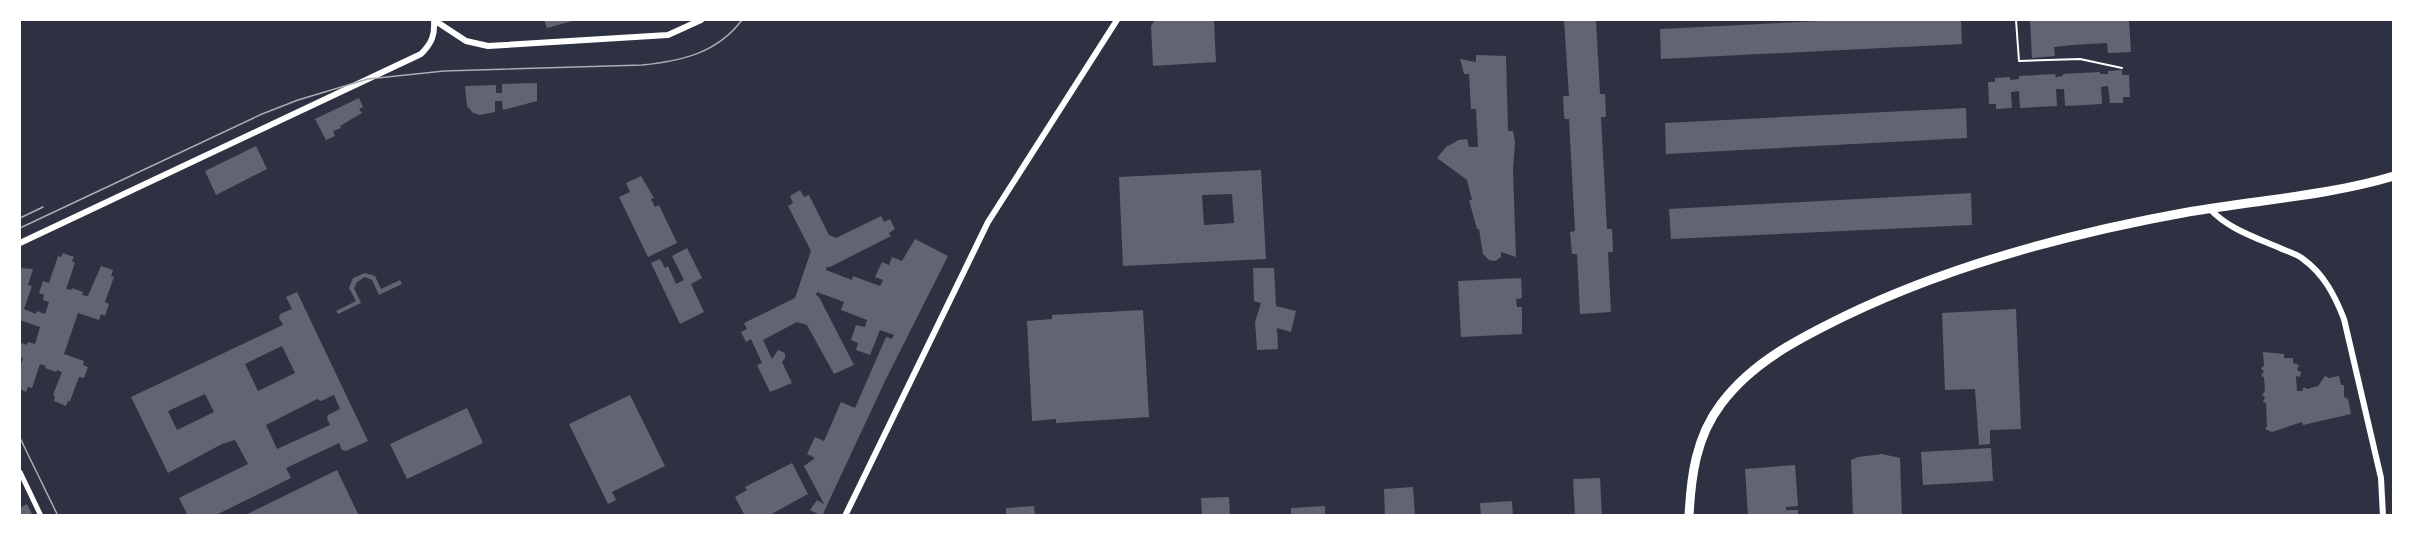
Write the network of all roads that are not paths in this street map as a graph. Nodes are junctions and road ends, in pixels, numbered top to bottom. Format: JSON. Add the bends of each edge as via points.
{"nodes":[{"id":1,"x":434,"y":20,"type":"edge"},
{"id":2,"x":701,"y":20,"type":"edge"},
{"id":3,"x":1118,"y":20,"type":"edge"},
{"id":4,"x":2394,"y":176,"type":"edge"},
{"id":5,"x":2210,"y":208,"type":"junction"},
{"id":6,"x":20,"y":243,"type":"edge"},
{"id":7,"x":20,"y":472,"type":"edge"},
{"id":8,"x":41,"y":516,"type":"edge"},
{"id":9,"x":845,"y":516,"type":"edge"},
{"id":10,"x":1689,"y":516,"type":"edge"},
{"id":11,"x":2383,"y":516,"type":"edge"}],
"edges":[{"from":1,"to":2,"type":"street","via":[[466,41],[488,46],[668,35]]},
{"from":1,"to":6,"type":"street","via":[[433,37],[421,54]]},
{"from":3,"to":9,"type":"street","via":[[988,222]]},
{"from":4,"to":5,"type":"street","via":[[2361,186]]},
{"from":5,"to":10,"type":"street","via":[[2093,230],[2010,253],[1869,304],[1792,343],[1743,378],[1719,405],[1694,462]]},
{"from":5,"to":11,"type":"street","via":[[2238,230],[2301,257],[2335,297],[2344,320],[2381,478]]},
{"from":7,"to":8,"type":"street"}]}
